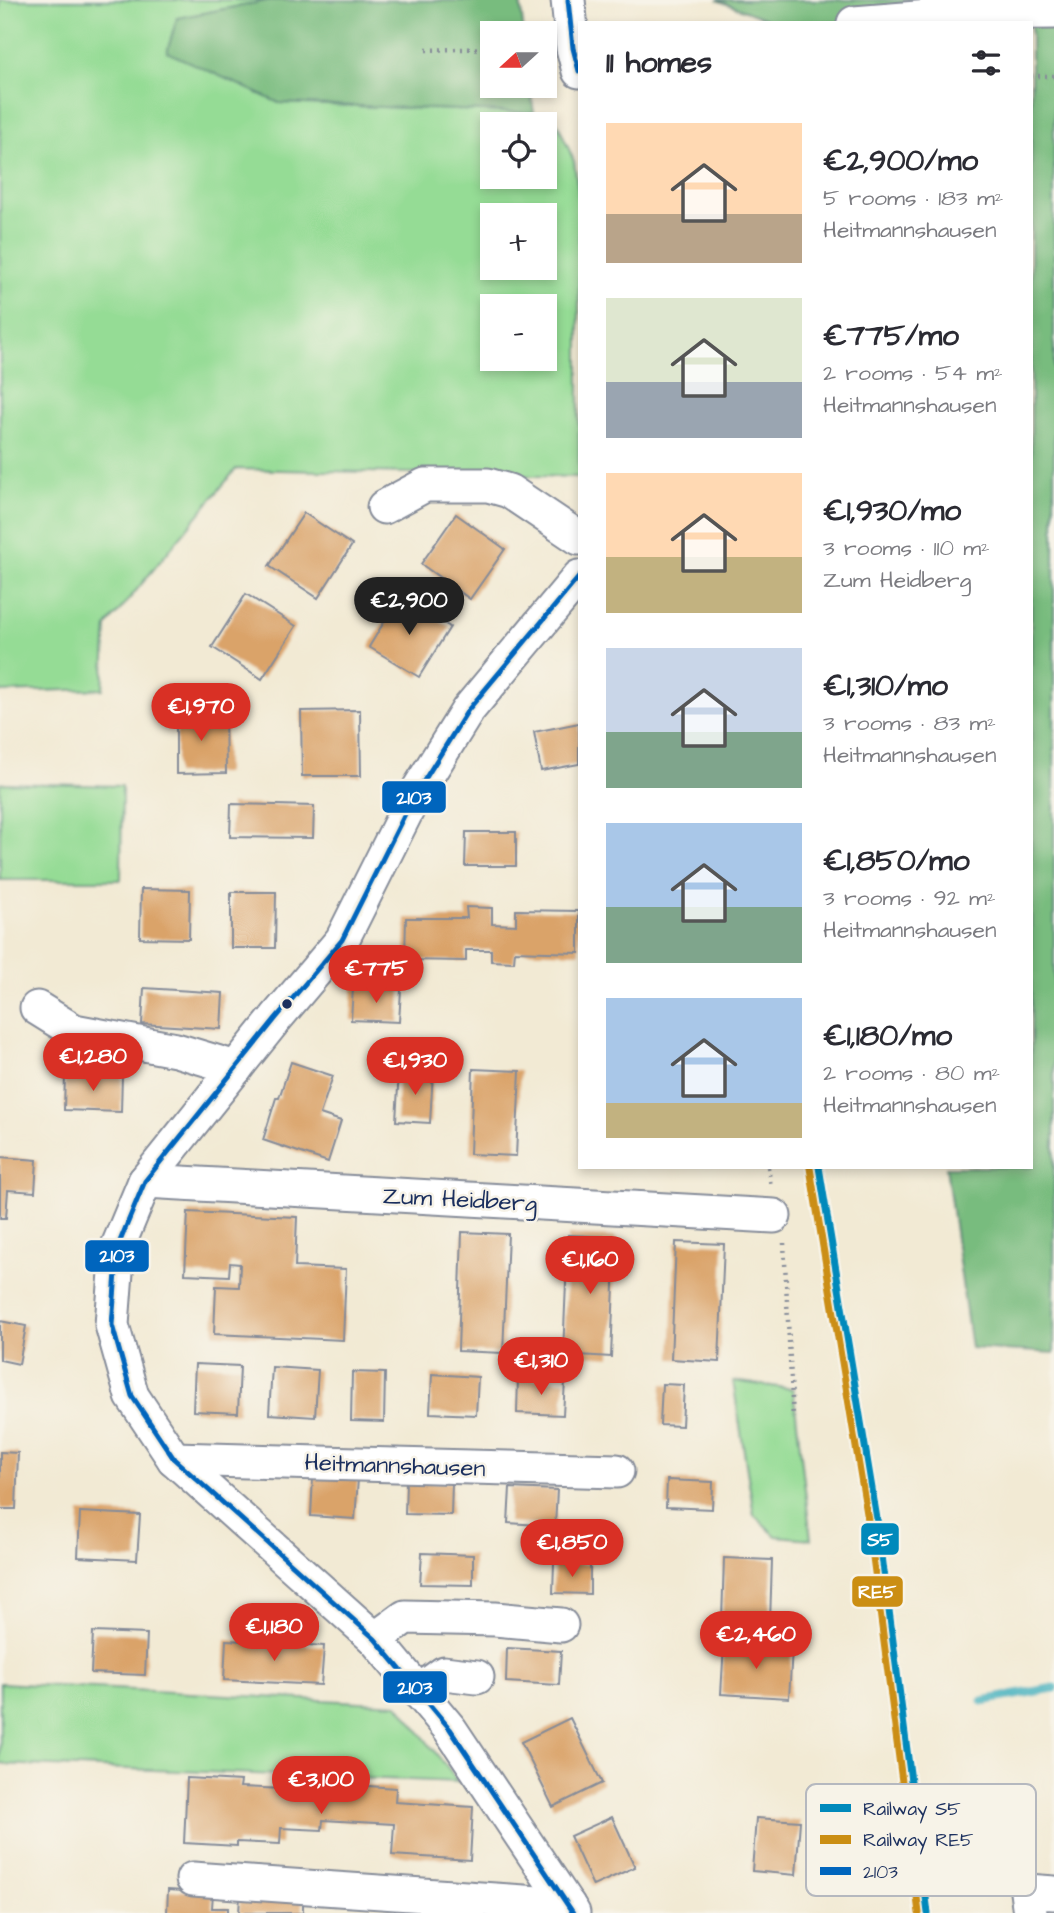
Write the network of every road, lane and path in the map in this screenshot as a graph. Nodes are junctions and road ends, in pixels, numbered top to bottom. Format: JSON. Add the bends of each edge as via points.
{"nodes":[{"id":1,"x":568,"y":0,"type":"edge"},
{"id":2,"x":1054,"y":12,"type":"edge"},
{"id":3,"x":879,"y":21,"type":"edge"},
{"id":4,"x":480,"y":49,"type":"edge"},
{"id":5,"x":426,"y":51,"type":"dead end"},
{"id":6,"x":577,"y":56,"type":"edge"},
{"id":7,"x":1033,"y":76,"type":"edge"},
{"id":8,"x":1054,"y":76,"type":"edge"},
{"id":9,"x":384,"y":507,"type":"dead end"},
{"id":10,"x":578,"y":537,"type":"edge"},
{"id":11,"x":578,"y":578,"type":"edge"},
{"id":12,"x":37,"y":1008,"type":"dead end"},
{"id":13,"x":236,"y":1068,"type":"junction"},
{"id":14,"x":145,"y":1181,"type":"junction"},
{"id":15,"x":774,"y":1216,"type":"joint"},
{"id":16,"x":793,"y":1418,"type":"dead end"},
{"id":17,"x":174,"y":1459,"type":"junction"},
{"id":18,"x":617,"y":1471,"type":"dead end"},
{"id":19,"x":561,"y":1625,"type":"dead end"},
{"id":20,"x":375,"y":1639,"type":"junction"},
{"id":21,"x":477,"y":1677,"type":"dead end"},
{"id":22,"x":418,"y":1692,"type":"junction"},
{"id":23,"x":193,"y":1879,"type":"dead end"},
{"id":24,"x":570,"y":1909,"type":"edge"}],
"edges":[{"from":1,"to":6,"type":"street"},
{"from":2,"to":3,"type":"street"},
{"from":4,"to":5,"type":"path"},
{"from":7,"to":8,"type":"path"},
{"from":9,"to":10,"type":"street","via":[[425,485],[488,485],[509,491]]},
{"from":11,"to":13,"type":"street","via":[[468,710],[412,800],[342,940]]},
{"from":12,"to":13,"type":"street","via":[[74,1031],[176,1050]]},
{"from":13,"to":14,"type":"street"},
{"from":14,"to":15,"type":"street","name":"Zum Heidberg"},
{"from":14,"to":17,"type":"street","via":[[118,1246],[112,1325],[132,1396]]},
{"from":15,"to":16,"type":"path","via":[[784,1244]]},
{"from":17,"to":18,"type":"street","name":"Heitmannshausen"},
{"from":17,"to":20,"type":"street"},
{"from":19,"to":20,"type":"street","via":[[405,1617]]},
{"from":20,"to":22,"type":"street"},
{"from":21,"to":22,"type":"street","via":[[444,1673]]},
{"from":22,"to":24,"type":"street","via":[[450,1729]]},
{"from":23,"to":24,"type":"street"}]}
